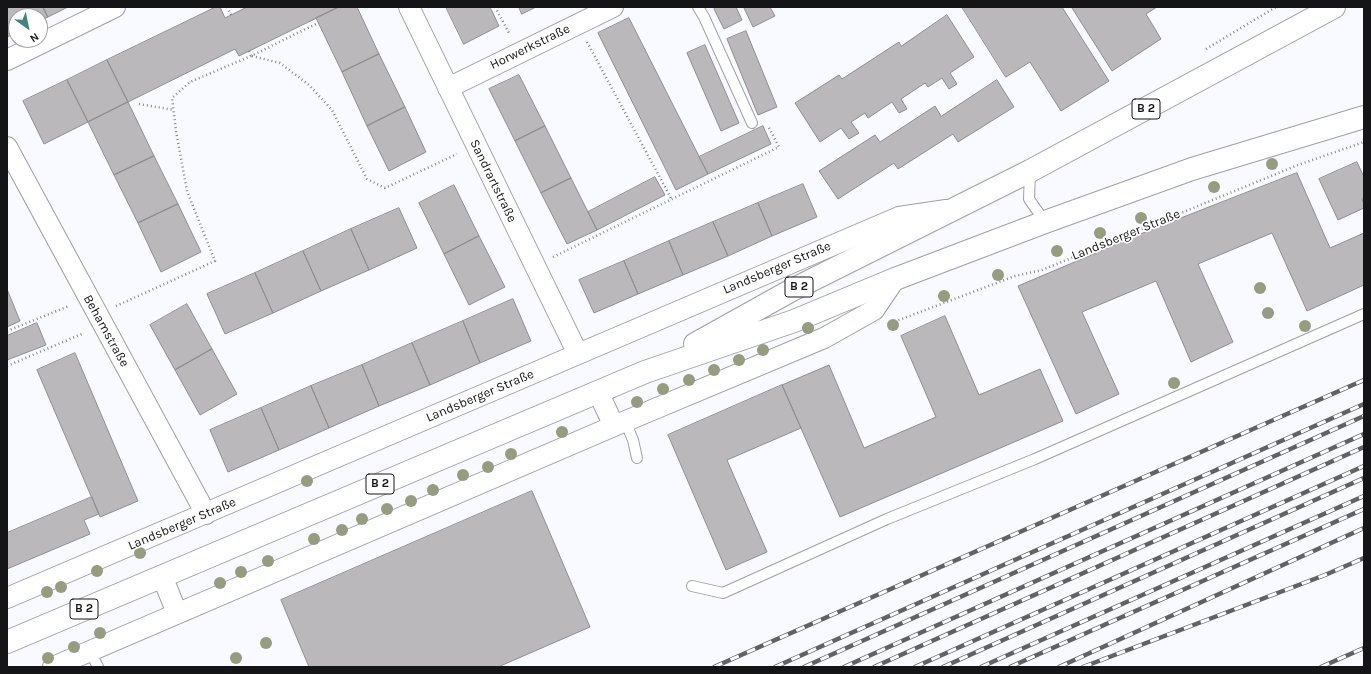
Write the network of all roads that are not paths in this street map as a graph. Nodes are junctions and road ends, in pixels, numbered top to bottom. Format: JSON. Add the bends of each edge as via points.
{"nodes":[{"id":1,"x":114,"y":7,"type":"edge"},
{"id":2,"x":409,"y":7,"type":"edge"},
{"id":3,"x":613,"y":7,"type":"edge"},
{"id":4,"x":698,"y":7,"type":"edge"},
{"id":5,"x":1334,"y":7,"type":"edge"},
{"id":6,"x":7,"y":60,"type":"edge"},
{"id":7,"x":448,"y":88,"type":"junction"},
{"id":8,"x":1364,"y":117,"type":"edge"},
{"id":9,"x":752,"y":123,"type":"road end"},
{"id":10,"x":7,"y":147,"type":"edge"},
{"id":11,"x":1030,"y":171,"type":"junction"},
{"id":12,"x":956,"y":209,"type":"junction"},
{"id":13,"x":1045,"y":222,"type":"junction"},
{"id":14,"x":895,"y":279,"type":"junction"},
{"id":15,"x":1364,"y":314,"type":"edge"},
{"id":16,"x":578,"y":354,"type":"junction"},
{"id":17,"x":646,"y":372,"type":"junction"},
{"id":18,"x":598,"y":392,"type":"junction"},
{"id":19,"x":619,"y":423,"type":"junction"},
{"id":20,"x":637,"y":458,"type":"dead end"},
{"id":21,"x":206,"y":514,"type":"junction"},
{"id":22,"x":162,"y":576,"type":"junction"},
{"id":23,"x":692,"y":586,"type":"dead end"},
{"id":24,"x":7,"y":598,"type":"edge"},
{"id":25,"x":177,"y":613,"type":"junction"},
{"id":26,"x":7,"y":642,"type":"edge"},
{"id":27,"x":94,"y":659,"type":"edge"},
{"id":28,"x":53,"y":667,"type":"edge"}],
"edges":[{"from":1,"to":6,"type":"street"},
{"from":2,"to":7,"type":"street","name":"Sandrartstraße"},
{"from":3,"to":7,"type":"street","name":"Horwerkstraße"},
{"from":4,"to":9,"type":"lane"},
{"from":5,"to":11,"type":"main road","name":"Landsberger Straße","number":"B 2"},
{"from":7,"to":16,"type":"street","name":"Sandrartstraße"},
{"from":8,"to":13,"type":"main road","name":"Landsberger Straße","number":"B 2","via":[[1192,169]]},
{"from":10,"to":21,"type":"street","name":"Behamstraße"},
{"from":11,"to":12,"type":"main road","name":"Landsberger Straße","number":"B 2"},
{"from":11,"to":13,"type":"lane","via":[[1029,199]]},
{"from":12,"to":16,"type":"street","name":"Landsberger Straße","via":[[899,217]]},
{"from":12,"to":17,"type":"main road","name":"Landsberger Straße","number":"B 2","via":[[792,290]]},
{"from":13,"to":14,"type":"main road","name":"Landsberger Straße","number":"B 2"},
{"from":14,"to":17,"type":"main road","name":"Landsberger Straße","number":"B 2","via":[[794,321]]},
{"from":14,"to":19,"type":"street","via":[[874,310],[824,338]]},
{"from":15,"to":23,"type":"lane","via":[[1035,459],[887,519],[723,593]]},
{"from":16,"to":21,"type":"street","name":"Landsberger Straße"},
{"from":17,"to":18,"type":"main road","name":"Landsberger Straße","number":"B 2"},
{"from":18,"to":19,"type":"street"},
{"from":18,"to":22,"type":"main road","name":"Landsberger Straße","number":"B 2"},
{"from":19,"to":20,"type":"lane","via":[[633,440]]},
{"from":19,"to":25,"type":"street"},
{"from":21,"to":24,"type":"street","name":"Landsberger Straße"},
{"from":22,"to":25,"type":"street"},
{"from":22,"to":26,"type":"main road","name":"Landsberger Straße","number":"B 2"},
{"from":25,"to":27,"type":"street"},
{"from":27,"to":28,"type":"street"}]}
